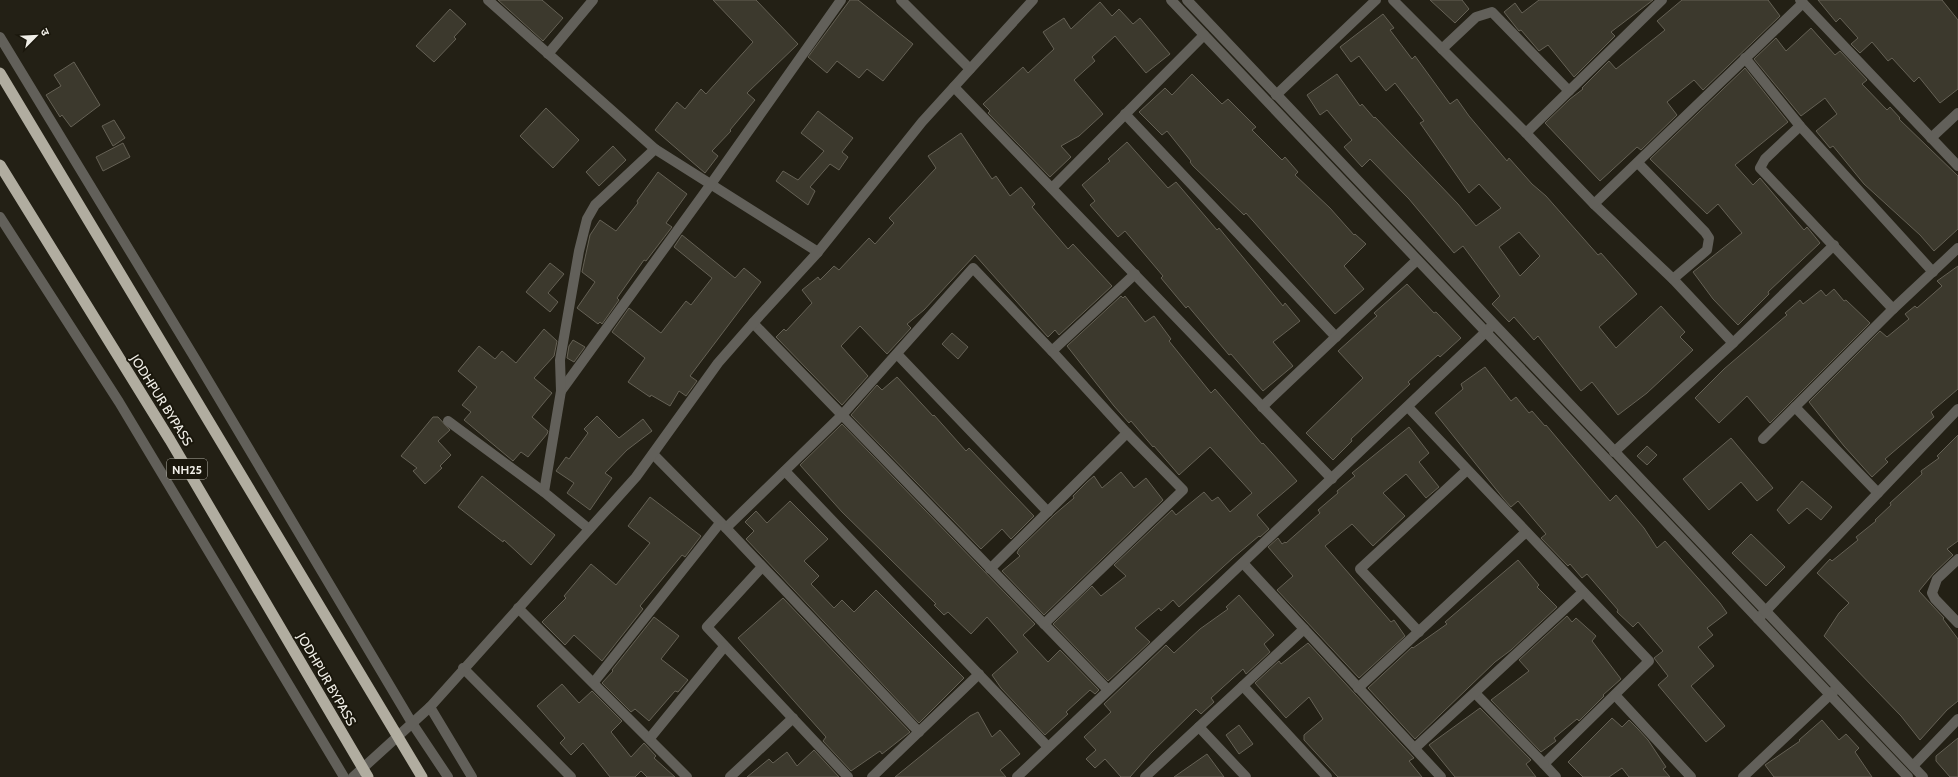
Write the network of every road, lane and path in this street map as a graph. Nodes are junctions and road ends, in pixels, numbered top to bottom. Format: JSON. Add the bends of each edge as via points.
{"nodes":[{"id":1,"x":488,"y":0,"type":"edge"},
{"id":2,"x":593,"y":0,"type":"edge"},
{"id":3,"x":841,"y":0,"type":"edge"},
{"id":4,"x":901,"y":0,"type":"edge"},
{"id":5,"x":1034,"y":0,"type":"edge"},
{"id":6,"x":1171,"y":0,"type":"edge"},
{"id":7,"x":1187,"y":0,"type":"edge"},
{"id":8,"x":1376,"y":0,"type":"edge"},
{"id":9,"x":1393,"y":0,"type":"edge"},
{"id":10,"x":1662,"y":0,"type":"edge"},
{"id":11,"x":1801,"y":1,"type":"edge"},
{"id":12,"x":1204,"y":34,"type":"junction"},
{"id":13,"x":0,"y":37,"type":"edge"},
{"id":14,"x":1442,"y":49,"type":"junction"},
{"id":15,"x":548,"y":54,"type":"junction"},
{"id":16,"x":1745,"y":58,"type":"junction"},
{"id":17,"x":970,"y":69,"type":"junction"},
{"id":18,"x":0,"y":73,"type":"edge"},
{"id":19,"x":954,"y":87,"type":"junction"},
{"id":20,"x":1569,"y":91,"type":"junction"},
{"id":21,"x":1276,"y":95,"type":"junction"},
{"id":22,"x":1958,"y":113,"type":"edge"},
{"id":23,"x":1125,"y":114,"type":"junction"},
{"id":24,"x":1800,"y":126,"type":"junction"},
{"id":25,"x":1526,"y":132,"type":"junction"},
{"id":26,"x":1931,"y":138,"type":"junction"},
{"id":27,"x":655,"y":149,"type":"junction"},
{"id":28,"x":1638,"y":163,"type":"junction"},
{"id":29,"x":0,"y":165,"type":"edge"},
{"id":30,"x":1958,"y":166,"type":"edge"},
{"id":31,"x":711,"y":184,"type":"junction"},
{"id":32,"x":1052,"y":188,"type":"junction"},
{"id":33,"x":1594,"y":204,"type":"junction"},
{"id":34,"x":0,"y":217,"type":"edge"},
{"id":35,"x":1834,"y":245,"type":"junction"},
{"id":36,"x":1958,"y":248,"type":"edge"},
{"id":37,"x":818,"y":252,"type":"junction"},
{"id":38,"x":1417,"y":260,"type":"junction"},
{"id":39,"x":1933,"y":272,"type":"junction"},
{"id":40,"x":1135,"y":274,"type":"junction"},
{"id":41,"x":1673,"y":280,"type":"junction"},
{"id":42,"x":1893,"y":309,"type":"junction"},
{"id":43,"x":753,"y":323,"type":"junction"},
{"id":44,"x":1493,"y":325,"type":"junction"},
{"id":45,"x":1486,"y":333,"type":"junction"},
{"id":46,"x":1336,"y":337,"type":"junction"},
{"id":47,"x":1733,"y":343,"type":"junction"},
{"id":48,"x":1052,"y":351,"type":"junction"},
{"id":49,"x":897,"y":354,"type":"junction"},
{"id":50,"x":561,"y":391,"type":"junction"},
{"id":51,"x":1262,"y":407,"type":"junction"},
{"id":52,"x":1408,"y":407,"type":"junction"},
{"id":53,"x":1795,"y":407,"type":"junction"},
{"id":54,"x":1958,"y":409,"type":"edge"},
{"id":55,"x":842,"y":415,"type":"junction"},
{"id":56,"x":448,"y":421,"type":"dead end"},
{"id":57,"x":1127,"y":433,"type":"junction"},
{"id":58,"x":1763,"y":439,"type":"dead end"},
{"id":59,"x":1614,"y":452,"type":"junction"},
{"id":60,"x":653,"y":454,"type":"junction"},
{"id":61,"x":1468,"y":470,"type":"junction"},
{"id":62,"x":785,"y":471,"type":"junction"},
{"id":63,"x":1332,"y":479,"type":"junction"},
{"id":64,"x":544,"y":492,"type":"junction"},
{"id":65,"x":1878,"y":493,"type":"junction"},
{"id":66,"x":1048,"y":512,"type":"junction"},
{"id":67,"x":723,"y":525,"type":"junction"},
{"id":68,"x":589,"y":529,"type":"junction"},
{"id":69,"x":1526,"y":532,"type":"junction"},
{"id":70,"x":1958,"y":559,"type":"edge"},
{"id":71,"x":1243,"y":563,"type":"junction"},
{"id":72,"x":762,"y":567,"type":"junction"},
{"id":73,"x":990,"y":569,"type":"junction"},
{"id":74,"x":1583,"y":592,"type":"junction"},
{"id":75,"x":518,"y":608,"type":"junction"},
{"id":76,"x":1766,"y":612,"type":"junction"},
{"id":77,"x":1758,"y":619,"type":"junction"},
{"id":78,"x":1958,"y":623,"type":"edge"},
{"id":79,"x":1044,"y":624,"type":"junction"},
{"id":80,"x":1304,"y":629,"type":"junction"},
{"id":81,"x":1419,"y":632,"type":"junction"},
{"id":82,"x":724,"y":647,"type":"junction"},
{"id":83,"x":463,"y":668,"type":"junction"},
{"id":84,"x":979,"y":674,"type":"junction"},
{"id":85,"x":594,"y":682,"type":"junction"},
{"id":86,"x":1243,"y":686,"type":"junction"},
{"id":87,"x":1358,"y":688,"type":"junction"},
{"id":88,"x":1838,"y":688,"type":"junction"},
{"id":89,"x":1108,"y":690,"type":"junction"},
{"id":90,"x":1475,"y":693,"type":"junction"},
{"id":91,"x":1615,"y":695,"type":"junction"},
{"id":92,"x":1830,"y":695,"type":"junction"},
{"id":93,"x":430,"y":707,"type":"junction"},
{"id":94,"x":793,"y":718,"type":"junction"},
{"id":95,"x":1958,"y":719,"type":"edge"},
{"id":96,"x":412,"y":723,"type":"junction"},
{"id":97,"x":1199,"y":727,"type":"junction"},
{"id":98,"x":919,"y":732,"type":"junction"},
{"id":99,"x":397,"y":737,"type":"junction"},
{"id":100,"x":650,"y":738,"type":"junction"},
{"id":101,"x":1048,"y":747,"type":"junction"},
{"id":102,"x":1415,"y":748,"type":"junction"},
{"id":103,"x":1544,"y":764,"type":"junction"},
{"id":104,"x":1913,"y":766,"type":"junction"},
{"id":105,"x":365,"y":773,"type":"edge"},
{"id":106,"x":1749,"y":775,"type":"edge"},
{"id":107,"x":344,"y":777,"type":"edge"},
{"id":108,"x":353,"y":777,"type":"edge"},
{"id":109,"x":422,"y":777,"type":"edge"},
{"id":110,"x":448,"y":777,"type":"edge"},
{"id":111,"x":472,"y":777,"type":"edge"},
{"id":112,"x":571,"y":777,"type":"edge"},
{"id":113,"x":687,"y":777,"type":"edge"},
{"id":114,"x":730,"y":777,"type":"edge"},
{"id":115,"x":848,"y":777,"type":"edge"},
{"id":116,"x":872,"y":777,"type":"edge"},
{"id":117,"x":1017,"y":777,"type":"edge"},
{"id":118,"x":1144,"y":777,"type":"edge"},
{"id":119,"x":1246,"y":777,"type":"edge"},
{"id":120,"x":1327,"y":777,"type":"edge"},
{"id":121,"x":1441,"y":777,"type":"edge"},
{"id":122,"x":1556,"y":777,"type":"edge"},
{"id":123,"x":1692,"y":777,"type":"edge"},
{"id":124,"x":1908,"y":777,"type":"edge"},
{"id":125,"x":1923,"y":777,"type":"edge"}],
"edges":[{"from":1,"to":15,"type":"street"},
{"from":2,"to":15,"type":"street"},
{"from":3,"to":31,"type":"street"},
{"from":4,"to":17,"type":"street"},
{"from":5,"to":17,"type":"street"},
{"from":6,"to":12,"type":"street"},
{"from":7,"to":21,"type":"street"},
{"from":8,"to":21,"type":"street"},
{"from":9,"to":14,"type":"street"},
{"from":10,"to":20,"type":"street"},
{"from":11,"to":16,"type":"street"},
{"from":11,"to":26,"type":"street"},
{"from":12,"to":23,"type":"street"},
{"from":12,"to":38,"type":"street"},
{"from":13,"to":96,"type":"street","via":[[213,387]]},
{"from":14,"to":20,"type":"street","via":[[1476,17],[1492,12]]},
{"from":14,"to":25,"type":"street"},
{"from":15,"to":27,"type":"street"},
{"from":16,"to":24,"type":"street"},
{"from":16,"to":28,"type":"street"},
{"from":17,"to":19,"type":"street"},
{"from":18,"to":99,"type":"highway"},
{"from":19,"to":32,"type":"street"},
{"from":19,"to":37,"type":"street","via":[[922,122]]},
{"from":20,"to":25,"type":"street"},
{"from":21,"to":44,"type":"street"},
{"from":22,"to":26,"type":"street"},
{"from":23,"to":32,"type":"street"},
{"from":23,"to":46,"type":"street"},
{"from":24,"to":35,"type":"street","via":[[1765,159],[1760,168]]},
{"from":24,"to":39,"type":"street"},
{"from":25,"to":33,"type":"street"},
{"from":26,"to":30,"type":"street"},
{"from":27,"to":31,"type":"street"},
{"from":27,"to":50,"type":"street","via":[[595,205],[587,219],[560,360]]},
{"from":28,"to":33,"type":"street"},
{"from":28,"to":41,"type":"street","via":[[1709,238],[1707,250]]},
{"from":29,"to":105,"type":"highway","name":"JODHPUR BYPASS","number":"NH25","via":[[170,440]]},
{"from":31,"to":37,"type":"street"},
{"from":31,"to":50,"type":"street"},
{"from":32,"to":40,"type":"street"},
{"from":33,"to":41,"type":"street"},
{"from":34,"to":107,"type":"street","via":[[119,402]]},
{"from":35,"to":42,"type":"street"},
{"from":35,"to":47,"type":"street"},
{"from":36,"to":39,"type":"street"},
{"from":37,"to":43,"type":"street"},
{"from":38,"to":45,"type":"street"},
{"from":38,"to":46,"type":"street"},
{"from":39,"to":42,"type":"street"},
{"from":40,"to":48,"type":"street"},
{"from":40,"to":51,"type":"street"},
{"from":41,"to":47,"type":"street"},
{"from":42,"to":53,"type":"street"},
{"from":43,"to":55,"type":"street"},
{"from":43,"to":60,"type":"street","via":[[718,363]]},
{"from":44,"to":45,"type":"street"},
{"from":44,"to":59,"type":"street"},
{"from":45,"to":52,"type":"street"},
{"from":45,"to":77,"type":"street"},
{"from":46,"to":51,"type":"street"},
{"from":47,"to":59,"type":"street"},
{"from":48,"to":49,"type":"street","via":[[973,268]]},
{"from":48,"to":57,"type":"street"},
{"from":49,"to":55,"type":"street"},
{"from":49,"to":66,"type":"street"},
{"from":50,"to":64,"type":"street"},
{"from":51,"to":63,"type":"street"},
{"from":52,"to":61,"type":"street"},
{"from":52,"to":63,"type":"street"},
{"from":53,"to":58,"type":"street"},
{"from":53,"to":65,"type":"street"},
{"from":54,"to":65,"type":"street"},
{"from":55,"to":62,"type":"street"},
{"from":55,"to":73,"type":"street"},
{"from":56,"to":64,"type":"street"},
{"from":57,"to":66,"type":"street"},
{"from":57,"to":79,"type":"street","via":[[1183,490]]},
{"from":59,"to":76,"type":"street"},
{"from":60,"to":67,"type":"street"},
{"from":60,"to":68,"type":"street"},
{"from":61,"to":69,"type":"street"},
{"from":61,"to":81,"type":"street","via":[[1360,569]]},
{"from":62,"to":67,"type":"street"},
{"from":62,"to":84,"type":"street"},
{"from":63,"to":71,"type":"street"},
{"from":64,"to":68,"type":"street"},
{"from":65,"to":76,"type":"street"},
{"from":66,"to":73,"type":"street"},
{"from":67,"to":72,"type":"street"},
{"from":67,"to":85,"type":"street"},
{"from":68,"to":75,"type":"street"},
{"from":69,"to":74,"type":"street"},
{"from":69,"to":81,"type":"street"},
{"from":70,"to":78,"type":"street","via":[[1937,580],[1932,592],[1935,599]]},
{"from":71,"to":80,"type":"street"},
{"from":71,"to":89,"type":"street"},
{"from":72,"to":82,"type":"street","via":[[707,627]]},
{"from":72,"to":98,"type":"street"},
{"from":73,"to":79,"type":"street"},
{"from":74,"to":90,"type":"street"},
{"from":74,"to":91,"type":"street","via":[[1649,662]]},
{"from":75,"to":83,"type":"street"},
{"from":75,"to":85,"type":"street"},
{"from":76,"to":77,"type":"street"},
{"from":76,"to":88,"type":"street"},
{"from":77,"to":92,"type":"street"},
{"from":79,"to":89,"type":"street"},
{"from":80,"to":86,"type":"street"},
{"from":80,"to":87,"type":"street"},
{"from":81,"to":87,"type":"street"},
{"from":82,"to":94,"type":"street"},
{"from":82,"to":100,"type":"street"},
{"from":83,"to":93,"type":"street"},
{"from":83,"to":112,"type":"street"},
{"from":84,"to":98,"type":"street"},
{"from":84,"to":101,"type":"street"},
{"from":85,"to":100,"type":"street"},
{"from":86,"to":97,"type":"street"},
{"from":86,"to":120,"type":"street"},
{"from":87,"to":102,"type":"street"},
{"from":88,"to":92,"type":"street"},
{"from":88,"to":104,"type":"street"},
{"from":89,"to":101,"type":"street"},
{"from":90,"to":102,"type":"street"},
{"from":90,"to":103,"type":"street"},
{"from":91,"to":103,"type":"street"},
{"from":91,"to":123,"type":"street"},
{"from":92,"to":106,"type":"street"},
{"from":92,"to":124,"type":"street"},
{"from":93,"to":96,"type":"street"},
{"from":93,"to":111,"type":"street"},
{"from":94,"to":114,"type":"street"},
{"from":94,"to":115,"type":"street"},
{"from":95,"to":104,"type":"street"},
{"from":96,"to":99,"type":"street"},
{"from":96,"to":110,"type":"street"},
{"from":97,"to":118,"type":"street"},
{"from":97,"to":119,"type":"street"},
{"from":98,"to":116,"type":"street"},
{"from":99,"to":105,"type":"street"},
{"from":99,"to":109,"type":"highway"},
{"from":100,"to":113,"type":"street"},
{"from":101,"to":117,"type":"street"},
{"from":102,"to":121,"type":"street"},
{"from":103,"to":122,"type":"street"},
{"from":104,"to":125,"type":"street"},
{"from":105,"to":108,"type":"street"}]}
